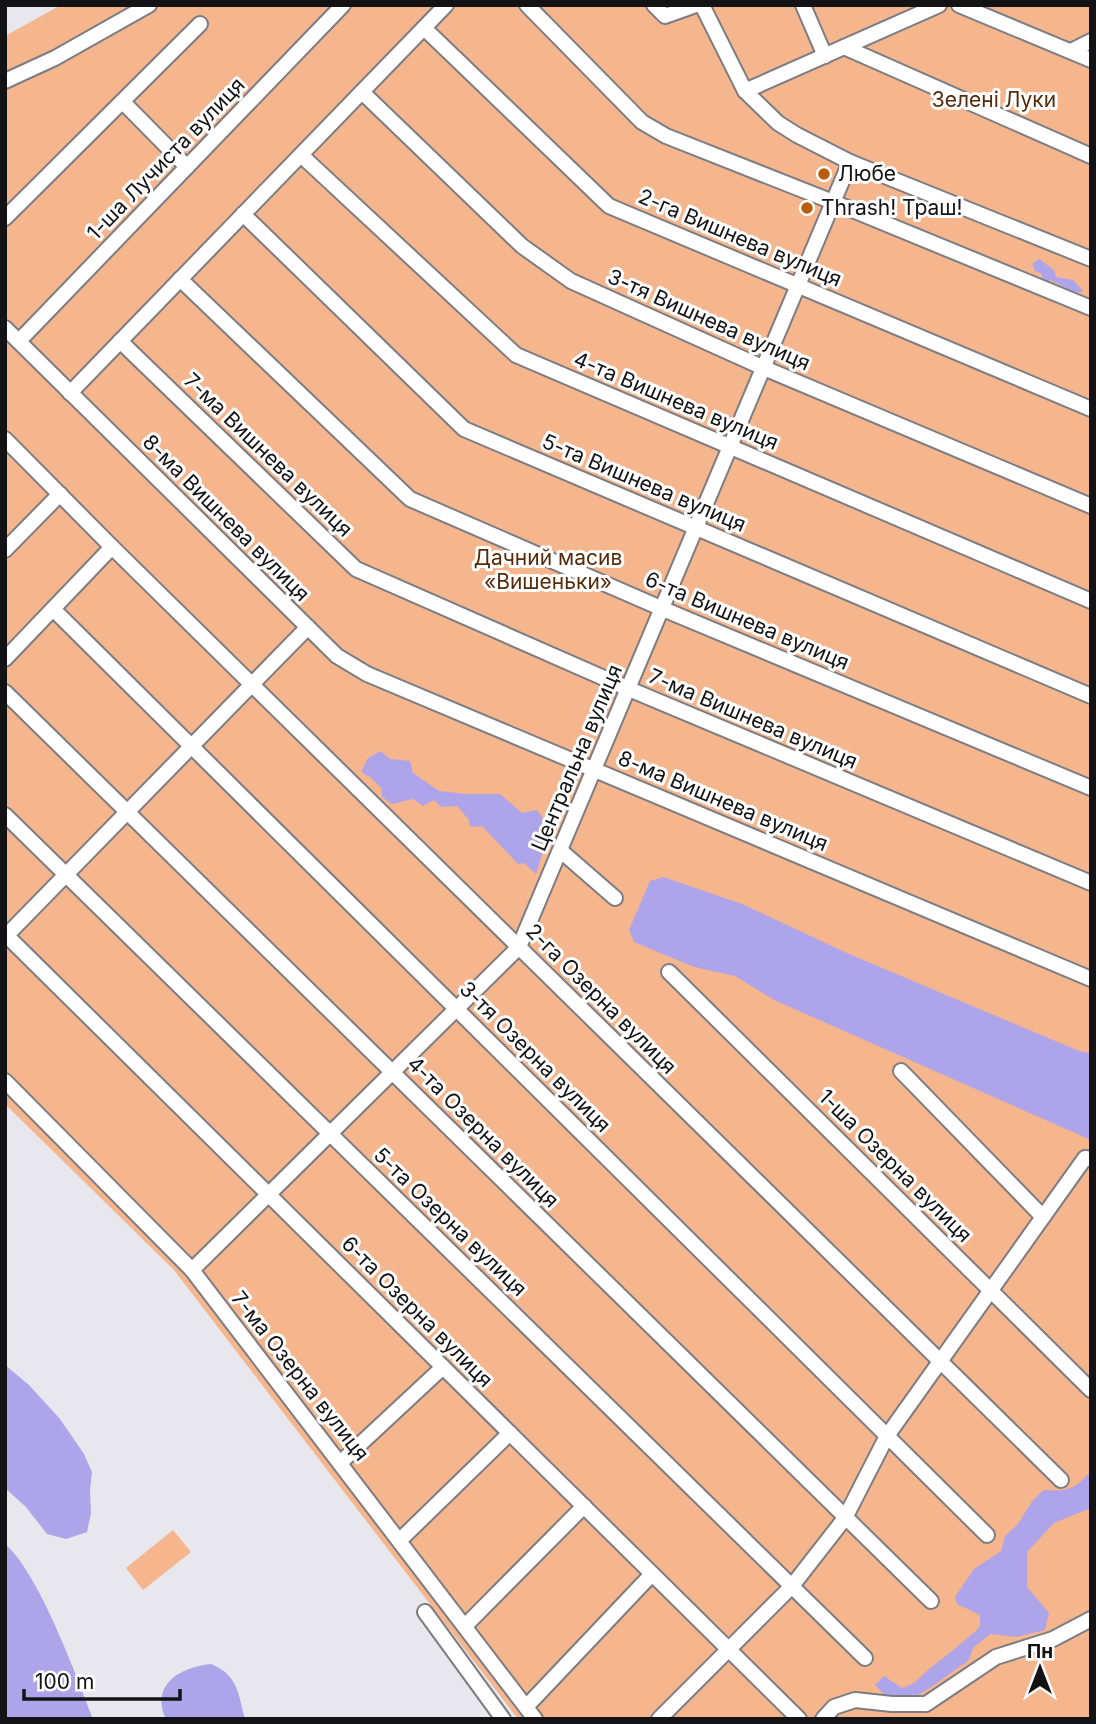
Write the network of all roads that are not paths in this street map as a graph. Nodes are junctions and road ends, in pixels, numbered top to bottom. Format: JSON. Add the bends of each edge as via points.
{"nodes":[{"id":1,"x":149,"y":5,"type":"edge"},
{"id":2,"x":343,"y":5,"type":"edge"},
{"id":3,"x":446,"y":5,"type":"edge"},
{"id":4,"x":527,"y":5,"type":"edge"},
{"id":5,"x":654,"y":5,"type":"edge"},
{"id":6,"x":696,"y":5,"type":"edge"},
{"id":7,"x":702,"y":5,"type":"edge"},
{"id":8,"x":803,"y":5,"type":"edge"},
{"id":9,"x":900,"y":5,"type":"edge"},
{"id":10,"x":939,"y":5,"type":"edge"},
{"id":11,"x":958,"y":5,"type":"edge"},
{"id":12,"x":906,"y":20,"type":"junction"},
{"id":13,"x":200,"y":24,"type":"dead end"},
{"id":14,"x":424,"y":28,"type":"junction"},
{"id":15,"x":1091,"y":41,"type":"edge"},
{"id":16,"x":844,"y":47,"type":"junction"},
{"id":17,"x":1071,"y":51,"type":"junction"},
{"id":18,"x":825,"y":56,"type":"junction"},
{"id":19,"x":1091,"y":60,"type":"edge"},
{"id":20,"x":5,"y":82,"type":"edge"},
{"id":21,"x":745,"y":91,"type":"junction"},
{"id":22,"x":362,"y":92,"type":"junction"},
{"id":23,"x":123,"y":102,"type":"junction"},
{"id":24,"x":301,"y":155,"type":"junction"},
{"id":25,"x":1091,"y":156,"type":"edge"},
{"id":26,"x":850,"y":162,"type":"junction"},
{"id":27,"x":187,"y":167,"type":"junction"},
{"id":28,"x":834,"y":202,"type":"junction"},
{"id":29,"x":243,"y":214,"type":"junction"},
{"id":30,"x":5,"y":218,"type":"edge"},
{"id":31,"x":1091,"y":259,"type":"edge"},
{"id":32,"x":180,"y":279,"type":"junction"},
{"id":33,"x":799,"y":285,"type":"junction"},
{"id":34,"x":1091,"y":308,"type":"edge"},
{"id":35,"x":5,"y":328,"type":"edge"},
{"id":36,"x":19,"y":341,"type":"junction"},
{"id":37,"x":120,"y":341,"type":"junction"},
{"id":38,"x":764,"y":368,"type":"junction"},
{"id":39,"x":70,"y":393,"type":"junction"},
{"id":40,"x":1091,"y":409,"type":"edge"},
{"id":41,"x":5,"y":439,"type":"edge"},
{"id":42,"x":730,"y":448,"type":"junction"},
{"id":43,"x":60,"y":494,"type":"junction"},
{"id":44,"x":1091,"y":506,"type":"edge"},
{"id":45,"x":696,"y":528,"type":"junction"},
{"id":46,"x":112,"y":547,"type":"junction"},
{"id":47,"x":5,"y":550,"type":"edge"},
{"id":48,"x":1091,"y":601,"type":"edge"},
{"id":49,"x":53,"y":609,"type":"junction"},
{"id":50,"x":663,"y":609,"type":"junction"},
{"id":51,"x":308,"y":627,"type":"junction"},
{"id":52,"x":5,"y":659,"type":"edge"},
{"id":53,"x":252,"y":684,"type":"junction"},
{"id":54,"x":629,"y":689,"type":"junction"},
{"id":55,"x":5,"y":692,"type":"edge"},
{"id":56,"x":1091,"y":696,"type":"edge"},
{"id":57,"x":191,"y":747,"type":"junction"},
{"id":58,"x":595,"y":770,"type":"junction"},
{"id":59,"x":1091,"y":788,"type":"edge"},
{"id":60,"x":127,"y":812,"type":"junction"},
{"id":61,"x":5,"y":815,"type":"edge"},
{"id":62,"x":561,"y":851,"type":"junction"},
{"id":63,"x":66,"y":875,"type":"junction"},
{"id":64,"x":1091,"y":883,"type":"edge"},
{"id":65,"x":614,"y":898,"type":"dead end"},
{"id":66,"x":6,"y":936,"type":"edge"},
{"id":67,"x":519,"y":947,"type":"junction"},
{"id":68,"x":669,"y":972,"type":"dead end"},
{"id":69,"x":1091,"y":979,"type":"edge"},
{"id":70,"x":456,"y":1009,"type":"junction"},
{"id":71,"x":901,"y":1071,"type":"dead end"},
{"id":72,"x":392,"y":1072,"type":"junction"},
{"id":73,"x":5,"y":1081,"type":"edge"},
{"id":74,"x":330,"y":1134,"type":"junction"},
{"id":75,"x":1091,"y":1159,"type":"edge"},
{"id":76,"x":269,"y":1195,"type":"junction"},
{"id":77,"x":1042,"y":1216,"type":"junction"},
{"id":78,"x":192,"y":1270,"type":"junction"},
{"id":79,"x":991,"y":1291,"type":"junction"},
{"id":80,"x":941,"y":1362,"type":"junction"},
{"id":81,"x":443,"y":1367,"type":"junction"},
{"id":82,"x":1091,"y":1390,"type":"edge"},
{"id":83,"x":510,"y":1433,"type":"junction"},
{"id":84,"x":887,"y":1436,"type":"junction"},
{"id":85,"x":340,"y":1463,"type":"junction"},
{"id":86,"x":1060,"y":1480,"type":"dead end"},
{"id":87,"x":584,"y":1506,"type":"junction"},
{"id":88,"x":845,"y":1518,"type":"junction"},
{"id":89,"x":987,"y":1535,"type":"dead end"},
{"id":90,"x":400,"y":1540,"type":"junction"},
{"id":91,"x":652,"y":1574,"type":"junction"},
{"id":92,"x":792,"y":1587,"type":"junction"},
{"id":93,"x":930,"y":1601,"type":"dead end"},
{"id":94,"x":425,"y":1612,"type":"dead end"},
{"id":95,"x":1091,"y":1619,"type":"edge"},
{"id":96,"x":465,"y":1626,"type":"junction"},
{"id":97,"x":729,"y":1649,"type":"junction"},
{"id":98,"x":865,"y":1658,"type":"dead end"},
{"id":99,"x":531,"y":1713,"type":"edge"},
{"id":100,"x":503,"y":1719,"type":"edge"},
{"id":101,"x":659,"y":1719,"type":"edge"},
{"id":102,"x":799,"y":1719,"type":"edge"},
{"id":103,"x":822,"y":1719,"type":"edge"}],
"edges":[{"from":1,"to":20,"type":"street"},
{"from":2,"to":27,"type":"street","name":"1-ша Лучиста вулиця"},
{"from":3,"to":14,"type":"street"},
{"from":4,"to":28,"type":"street","via":[[642,122],[666,136]]},
{"from":5,"to":6,"type":"street","via":[[665,16]]},
{"from":7,"to":21,"type":"street"},
{"from":8,"to":18,"type":"street"},
{"from":9,"to":12,"type":"street"},
{"from":10,"to":12,"type":"street"},
{"from":11,"to":17,"type":"street"},
{"from":12,"to":16,"type":"street"},
{"from":13,"to":23,"type":"street"},
{"from":14,"to":22,"type":"street"},
{"from":14,"to":33,"type":"street","name":"2-га Вишнева вулиця","via":[[609,206]]},
{"from":15,"to":17,"type":"street"},
{"from":16,"to":18,"type":"street"},
{"from":16,"to":25,"type":"street"},
{"from":17,"to":19,"type":"street"},
{"from":18,"to":21,"type":"street"},
{"from":21,"to":26,"type":"street","via":[[778,123]]},
{"from":22,"to":24,"type":"street"},
{"from":22,"to":38,"type":"street","name":"3-тя Вишнева вулиця","via":[[522,246],[571,281]]},
{"from":23,"to":27,"type":"street"},
{"from":23,"to":30,"type":"street"},
{"from":24,"to":29,"type":"street"},
{"from":24,"to":42,"type":"street","name":"4-та Вишнева вулиця","via":[[516,355]]},
{"from":26,"to":28,"type":"street","name":"Центральна вулиця"},
{"from":26,"to":31,"type":"street"},
{"from":27,"to":36,"type":"street","name":"1-ша Лучиста вулиця"},
{"from":28,"to":33,"type":"street","name":"Центральна вулиця"},
{"from":28,"to":34,"type":"street"},
{"from":29,"to":32,"type":"street"},
{"from":29,"to":45,"type":"street","name":"5-та Вишнева вулиця","via":[[464,429]]},
{"from":32,"to":37,"type":"street"},
{"from":32,"to":50,"type":"street","name":"6-та Вишнева вулиця","via":[[410,499]]},
{"from":33,"to":38,"type":"street","name":"Центральна вулиця"},
{"from":33,"to":40,"type":"street","name":"2-га Вишнева вулиця"},
{"from":35,"to":36,"type":"street","name":"8-ма Вишнева вулиця"},
{"from":36,"to":39,"type":"street","name":"8-ма Вишнева вулиця"},
{"from":37,"to":39,"type":"street"},
{"from":37,"to":54,"type":"street","name":"7-ма Вишнева вулиця","via":[[356,569]]},
{"from":38,"to":42,"type":"street","name":"Центральна вулиця"},
{"from":38,"to":44,"type":"street","name":"3-тя Вишнева вулиця"},
{"from":39,"to":51,"type":"street","name":"8-ма Вишнева вулиця"},
{"from":41,"to":43,"type":"street","name":"2-га Озерна вулиця"},
{"from":42,"to":45,"type":"street","name":"Центральна вулиця"},
{"from":42,"to":48,"type":"street","name":"4-та Вишнева вулиця"},
{"from":43,"to":46,"type":"street","name":"2-га Озерна вулиця"},
{"from":43,"to":47,"type":"street"},
{"from":45,"to":50,"type":"street","name":"Центральна вулиця"},
{"from":45,"to":56,"type":"street","name":"5-та Вишнева вулиця"},
{"from":46,"to":49,"type":"street"},
{"from":46,"to":53,"type":"street","name":"2-га Озерна вулиця"},
{"from":49,"to":52,"type":"street"},
{"from":49,"to":57,"type":"street","name":"3-тя Озерна вулиця"},
{"from":50,"to":54,"type":"street","name":"Центральна вулиця"},
{"from":50,"to":59,"type":"street","name":"6-та Вишнева вулиця"},
{"from":51,"to":53,"type":"street"},
{"from":51,"to":58,"type":"street","name":"8-ма Вишнева вулиця","via":[[337,656],[367,674]]},
{"from":53,"to":57,"type":"street"},
{"from":53,"to":67,"type":"street","name":"2-га Озерна вулиця"},
{"from":54,"to":58,"type":"street","name":"Центральна вулиця"},
{"from":54,"to":64,"type":"street","name":"7-ма Вишнева вулиця"},
{"from":55,"to":60,"type":"street","name":"4-та Озерна вулиця"},
{"from":57,"to":60,"type":"street"},
{"from":57,"to":70,"type":"street","name":"3-тя Озерна вулиця"},
{"from":58,"to":62,"type":"street","name":"Центральна вулиця"},
{"from":58,"to":69,"type":"street","name":"8-ма Вишнева вулиця"},
{"from":60,"to":63,"type":"street"},
{"from":60,"to":72,"type":"street","name":"4-та Озерна вулиця"},
{"from":61,"to":63,"type":"street","name":"5-та Озерна вулиця"},
{"from":62,"to":65,"type":"street"},
{"from":62,"to":67,"type":"street","name":"Центральна вулиця"},
{"from":63,"to":66,"type":"street"},
{"from":63,"to":74,"type":"street","name":"5-та Озерна вулиця"},
{"from":66,"to":76,"type":"street","name":"6-та Озерна вулиця"},
{"from":67,"to":70,"type":"street","name":"Центральна вулиця"},
{"from":67,"to":80,"type":"street","name":"2-га Озерна вулиця"},
{"from":68,"to":79,"type":"street","name":"1-ша Озерна вулиця"},
{"from":70,"to":72,"type":"street","name":"Центральна вулиця"},
{"from":70,"to":84,"type":"street","name":"3-тя Озерна вулиця"},
{"from":71,"to":77,"type":"street"},
{"from":72,"to":74,"type":"street","name":"Центральна вулиця"},
{"from":72,"to":88,"type":"street","name":"4-та Озерна вулиця"},
{"from":73,"to":78,"type":"street","name":"7-ма Озерна вулиця"},
{"from":74,"to":76,"type":"street","name":"Центральна вулиця"},
{"from":74,"to":92,"type":"street","name":"5-та Озерна вулиця"},
{"from":75,"to":77,"type":"street","via":[[1085,1158]]},
{"from":76,"to":78,"type":"street","name":"Центральна вулиця"},
{"from":76,"to":81,"type":"street","name":"6-та Озерна вулиця"},
{"from":77,"to":79,"type":"street"},
{"from":78,"to":85,"type":"street","name":"7-ма Озерна вулиця"},
{"from":79,"to":80,"type":"street"},
{"from":79,"to":82,"type":"street","name":"1-ша Озерна вулиця"},
{"from":80,"to":84,"type":"street"},
{"from":80,"to":86,"type":"street","name":"2-га Озерна вулиця"},
{"from":81,"to":83,"type":"street","name":"6-та Озерна вулиця"},
{"from":81,"to":85,"type":"street"},
{"from":83,"to":87,"type":"street","name":"6-та Озерна вулиця"},
{"from":83,"to":90,"type":"street"},
{"from":84,"to":88,"type":"street"},
{"from":84,"to":89,"type":"street","name":"3-тя Озерна вулиця"},
{"from":85,"to":90,"type":"street","name":"7-ма Озерна вулиця"},
{"from":87,"to":91,"type":"street","name":"6-та Озерна вулиця"},
{"from":87,"to":96,"type":"street"},
{"from":88,"to":92,"type":"street"},
{"from":88,"to":93,"type":"street","name":"4-та Озерна вулиця"},
{"from":90,"to":96,"type":"street","name":"7-ма Озерна вулиця"},
{"from":91,"to":97,"type":"street","name":"6-та Озерна вулиця"},
{"from":91,"to":99,"type":"street"},
{"from":92,"to":97,"type":"street"},
{"from":92,"to":98,"type":"street","name":"5-та Озерна вулиця"},
{"from":94,"to":100,"type":"street"},
{"from":95,"to":103,"type":"street","via":[[1053,1639],[996,1657],[926,1704],[855,1700],[834,1707]]},
{"from":96,"to":99,"type":"street","name":"7-ма Озерна вулиця"},
{"from":97,"to":101,"type":"street"},
{"from":97,"to":102,"type":"street","name":"6-та Озерна вулиця"}]}
